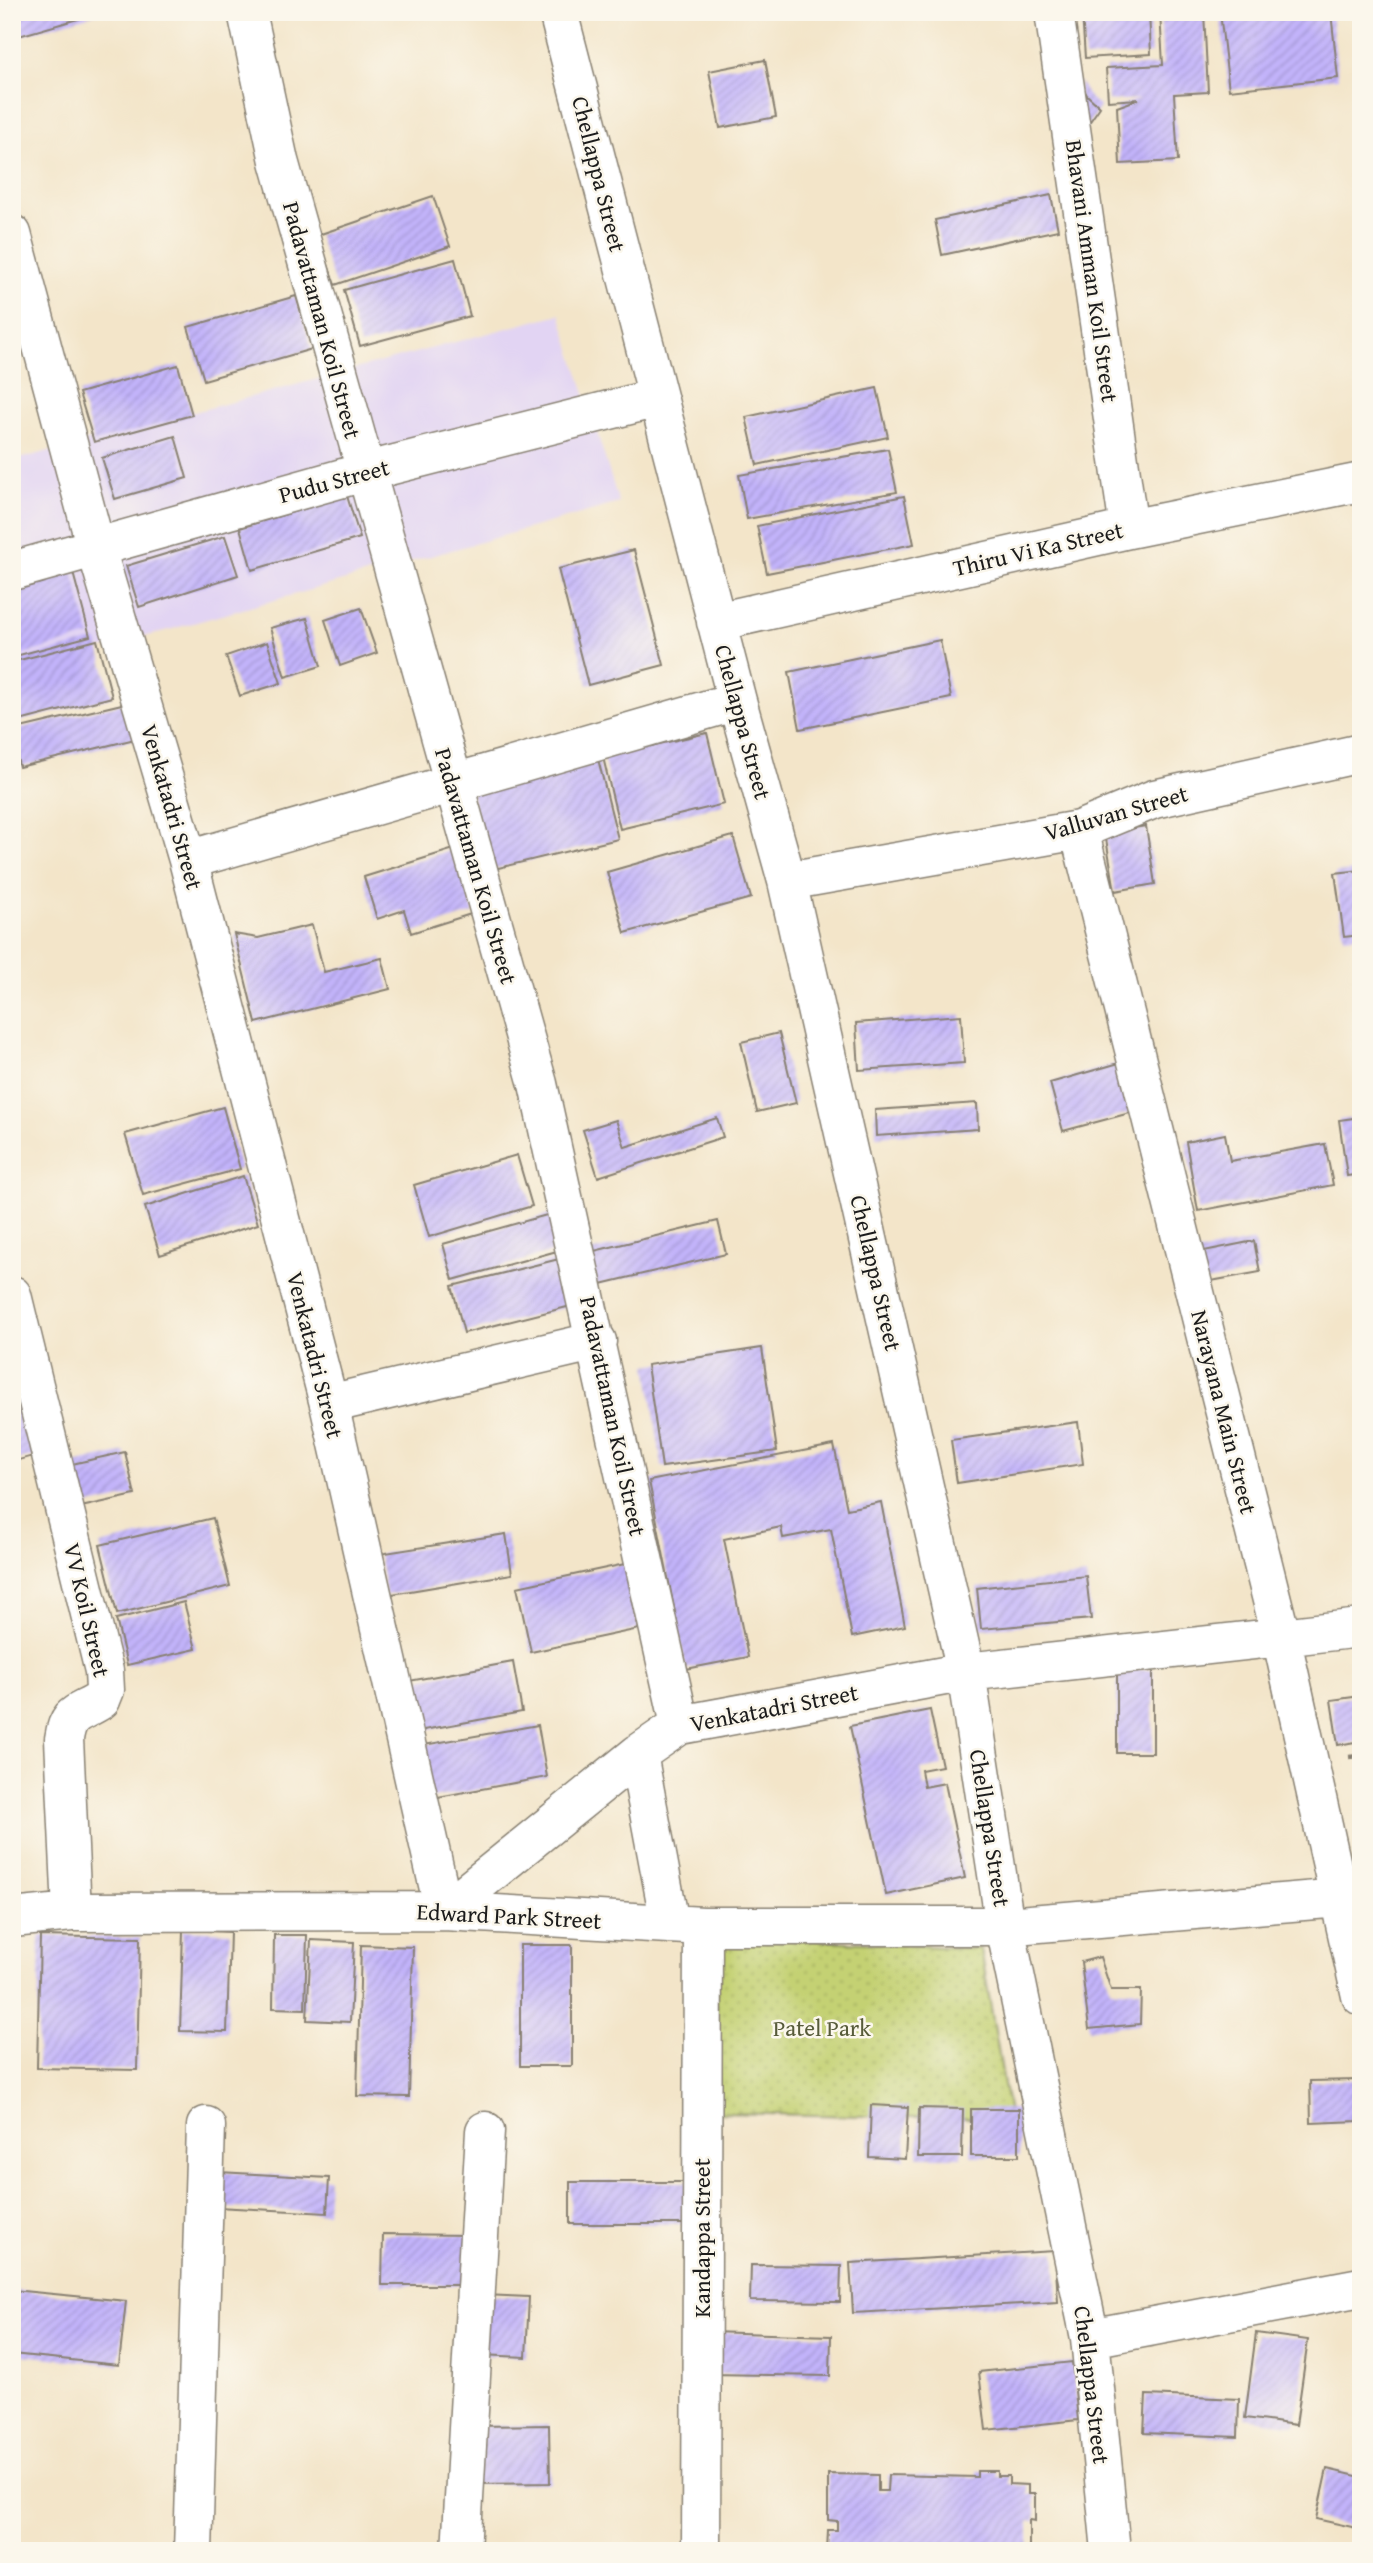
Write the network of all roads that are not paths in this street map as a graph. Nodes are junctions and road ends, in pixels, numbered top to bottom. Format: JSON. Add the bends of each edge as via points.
{"nodes":[{"id":1,"x":247,"y":12,"type":"edge"},
{"id":2,"x":558,"y":12,"type":"edge"},
{"id":3,"x":1054,"y":12,"type":"edge"},
{"id":4,"x":12,"y":234,"type":"edge"},
{"id":5,"x":657,"y":398,"type":"junction"},
{"id":6,"x":364,"y":472,"type":"junction"},
{"id":7,"x":1361,"y":482,"type":"edge"},
{"id":8,"x":1129,"y":529,"type":"junction"},
{"id":9,"x":96,"y":548,"type":"junction"},
{"id":10,"x":12,"y":571,"type":"edge"},
{"id":11,"x":716,"y":622,"type":"junction"},
{"id":12,"x":737,"y":701,"type":"junction"},
{"id":13,"x":1361,"y":753,"type":"edge"},
{"id":14,"x":452,"y":783,"type":"junction"},
{"id":15,"x":1079,"y":830,"type":"junction"},
{"id":16,"x":188,"y":860,"type":"junction"},
{"id":17,"x":787,"y":881,"type":"junction"},
{"id":18,"x":12,"y":1295,"type":"edge"},
{"id":19,"x":597,"y":1341,"type":"junction"},
{"id":20,"x":329,"y":1404,"type":"junction"},
{"id":21,"x":1361,"y":1628,"type":"edge"},
{"id":22,"x":1280,"y":1636,"type":"junction"},
{"id":23,"x":966,"y":1672,"type":"junction"},
{"id":24,"x":680,"y":1725,"type":"junction"},
{"id":25,"x":638,"y":1754,"type":"junction"},
{"id":26,"x":1340,"y":1898,"type":"junction"},
{"id":27,"x":444,"y":1911,"type":"junction"},
{"id":28,"x":72,"y":1912,"type":"junction"},
{"id":29,"x":12,"y":1918,"type":"edge"},
{"id":30,"x":687,"y":1925,"type":"junction"},
{"id":31,"x":1005,"y":1926,"type":"junction"},
{"id":32,"x":1361,"y":1996,"type":"edge"},
{"id":33,"x":206,"y":2126,"type":"dead end"},
{"id":34,"x":485,"y":2131,"type":"dead end"},
{"id":35,"x":1361,"y":2287,"type":"edge"},
{"id":36,"x":1090,"y":2338,"type":"junction"},
{"id":37,"x":193,"y":2551,"type":"edge"},
{"id":38,"x":461,"y":2551,"type":"edge"},
{"id":39,"x":701,"y":2551,"type":"edge"},
{"id":40,"x":1111,"y":2551,"type":"edge"}],
"edges":[{"from":1,"to":6,"type":"street","name":"Padavattaman Koil Street","via":[[279,160]]},
{"from":2,"to":5,"type":"street","name":"Chellappa Street"},
{"from":3,"to":8,"type":"street","name":"Bhavani Amman Koil Street"},
{"from":4,"to":9,"type":"street","name":"Venkatadri Street"},
{"from":5,"to":6,"type":"street","name":"Pudu Street"},
{"from":5,"to":11,"type":"street","name":"Chellappa Street"},
{"from":6,"to":9,"type":"street","name":"Pudu Street"},
{"from":6,"to":14,"type":"street","name":"Padavattaman Koil Street"},
{"from":7,"to":8,"type":"street","name":"Thiru Vi Ka Street"},
{"from":8,"to":11,"type":"street","name":"Thiru Vi Ka Street"},
{"from":9,"to":10,"type":"street","name":"Pudu Street"},
{"from":9,"to":16,"type":"street","name":"Venkatadri Street"},
{"from":11,"to":12,"type":"street","name":"Chellappa Street"},
{"from":12,"to":14,"type":"street"},
{"from":12,"to":17,"type":"street","name":"Chellappa Street"},
{"from":13,"to":15,"type":"street","name":"Valluvan Street","via":[[1154,799]]},
{"from":14,"to":16,"type":"street"},
{"from":14,"to":19,"type":"street","name":"Padavattaman Koil Street","via":[[538,1084]]},
{"from":15,"to":17,"type":"street","name":"Valluvan Street"},
{"from":15,"to":22,"type":"street","name":"Narayana Main Street"},
{"from":16,"to":20,"type":"street","name":"Venkatadri Street"},
{"from":17,"to":23,"type":"street","name":"Chellappa Street"},
{"from":18,"to":28,"type":"street","name":"VV Koil Street","via":[[104,1671],[101,1700],[74,1713],[65,1731]]},
{"from":19,"to":20,"type":"street"},
{"from":19,"to":24,"type":"street","name":"Padavattaman Koil Street"},
{"from":20,"to":27,"type":"street","name":"Venkatadri Street"},
{"from":21,"to":22,"type":"street","name":"Venkatadri Street"},
{"from":22,"to":23,"type":"street","name":"Venkatadri Street"},
{"from":22,"to":26,"type":"street","name":"Narayana Main Street"},
{"from":23,"to":24,"type":"street","name":"Venkatadri Street"},
{"from":23,"to":31,"type":"street","name":"Chellappa Street"},
{"from":24,"to":25,"type":"street","name":"Venkatadri Street"},
{"from":25,"to":27,"type":"street","name":"Venkatadri Street"},
{"from":25,"to":30,"type":"street"},
{"from":26,"to":31,"type":"street","name":"Edward Park Street"},
{"from":26,"to":32,"type":"street","name":"Narayana Main Street"},
{"from":27,"to":28,"type":"street","name":"Edward Park Street"},
{"from":27,"to":30,"type":"street","name":"Edward Park Street"},
{"from":28,"to":29,"type":"street","name":"Edward Park Street"},
{"from":30,"to":31,"type":"street","name":"Edward Park Street"},
{"from":30,"to":39,"type":"street","name":"Kandappa Street"},
{"from":31,"to":36,"type":"street","name":"Chellappa Street"},
{"from":33,"to":37,"type":"street"},
{"from":34,"to":38,"type":"street"},
{"from":35,"to":36,"type":"street"},
{"from":36,"to":40,"type":"street","name":"Chellappa Street"}]}
